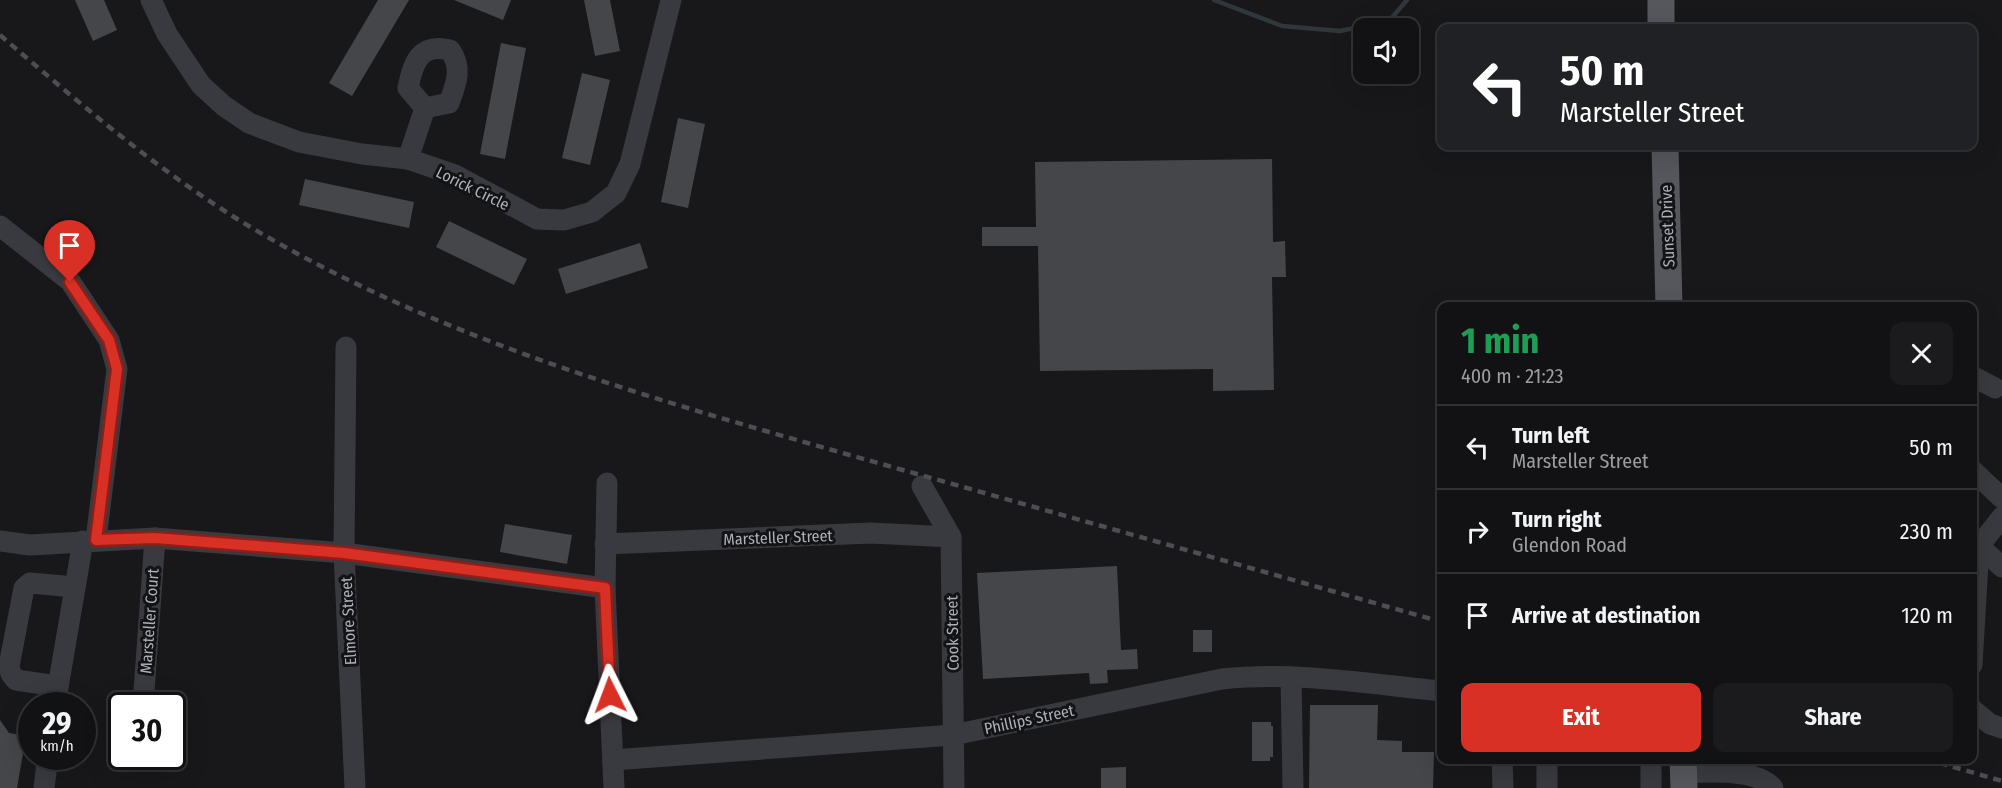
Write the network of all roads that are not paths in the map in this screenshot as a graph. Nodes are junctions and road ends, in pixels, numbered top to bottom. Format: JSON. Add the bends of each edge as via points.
{"nodes":[{"id":1,"x":151,"y":0,"type":"edge"},
{"id":2,"x":670,"y":0,"type":"edge"},
{"id":3,"x":1661,"y":0,"type":"edge"},
{"id":4,"x":1661,"y":24,"type":"edge"},
{"id":5,"x":425,"y":108,"type":"dead end"},
{"id":6,"x":1665,"y":150,"type":"edge"},
{"id":7,"x":408,"y":159,"type":"junction"},
{"id":8,"x":0,"y":225,"type":"edge"},
{"id":9,"x":1669,"y":302,"type":"edge"},
{"id":10,"x":346,"y":347,"type":"dead end"},
{"id":11,"x":1977,"y":379,"type":"edge"},
{"id":12,"x":1995,"y":388,"type":"dead end"},
{"id":13,"x":1977,"y":475,"type":"edge"},
{"id":14,"x":607,"y":483,"type":"dead end"},
{"id":15,"x":922,"y":486,"type":"dead end"},
{"id":16,"x":2002,"y":498,"type":"edge"},
{"id":17,"x":2002,"y":517,"type":"edge"},
{"id":18,"x":951,"y":537,"type":"junction"},
{"id":19,"x":155,"y":538,"type":"junction"},
{"id":20,"x":0,"y":541,"type":"edge"},
{"id":21,"x":89,"y":541,"type":"junction"},
{"id":22,"x":605,"y":544,"type":"junction"},
{"id":23,"x":1979,"y":546,"type":"junction"},
{"id":24,"x":344,"y":553,"type":"junction"},
{"id":25,"x":2002,"y":567,"type":"edge"},
{"id":26,"x":1977,"y":580,"type":"edge"},
{"id":27,"x":75,"y":587,"type":"junction"},
{"id":28,"x":605,"y":588,"type":"junction"},
{"id":29,"x":1291,"y":677,"type":"junction"},
{"id":30,"x":1437,"y":691,"type":"edge"},
{"id":31,"x":46,"y":692,"type":"edge"},
{"id":32,"x":57,"y":692,"type":"edge"},
{"id":33,"x":144,"y":692,"type":"edge"},
{"id":34,"x":1977,"y":714,"type":"edge"},
{"id":35,"x":2002,"y":728,"type":"edge"},
{"id":36,"x":953,"y":735,"type":"junction"},
{"id":37,"x":613,"y":760,"type":"junction"},
{"id":38,"x":1502,"y":764,"type":"edge"},
{"id":39,"x":1547,"y":764,"type":"edge"},
{"id":40,"x":1651,"y":764,"type":"edge"},
{"id":41,"x":46,"y":770,"type":"edge"},
{"id":42,"x":1683,"y":773,"type":"edge"},
{"id":43,"x":44,"y":788,"type":"edge"},
{"id":44,"x":355,"y":788,"type":"edge"},
{"id":45,"x":614,"y":788,"type":"edge"},
{"id":46,"x":954,"y":788,"type":"edge"},
{"id":47,"x":1293,"y":788,"type":"edge"},
{"id":48,"x":1503,"y":788,"type":"edge"},
{"id":49,"x":1547,"y":788,"type":"edge"},
{"id":50,"x":1651,"y":788,"type":"edge"},
{"id":51,"x":1773,"y":788,"type":"edge"}],
"edges":[{"from":1,"to":7,"type":"street","name":"Lorick Circle","via":[[201,85],[249,123],[299,142]]},
{"from":2,"to":7,"type":"street","name":"Lorick Circle","via":[[630,164],[616,193],[592,212],[564,220],[537,219],[455,175]]},
{"from":3,"to":4,"type":"main road"},
{"from":5,"to":7,"type":"street"},
{"from":6,"to":9,"type":"main road","name":"Sunset Drive"},
{"from":8,"to":21,"type":"street","via":[[70,282],[109,340],[117,369]]},
{"from":10,"to":24,"type":"street","name":"Elmore Street"},
{"from":11,"to":12,"type":"street"},
{"from":13,"to":16,"type":"street"},
{"from":14,"to":22,"type":"street"},
{"from":15,"to":18,"type":"street","name":"Cook Street"},
{"from":17,"to":23,"type":"street"},
{"from":18,"to":22,"type":"street","name":"Marsteller Street","via":[[871,533]]},
{"from":18,"to":36,"type":"street","name":"Cook Street"},
{"from":19,"to":21,"type":"street"},
{"from":19,"to":24,"type":"street"},
{"from":19,"to":33,"type":"street","name":"Marsteller Court"},
{"from":20,"to":21,"type":"street","via":[[30,545]]},
{"from":21,"to":27,"type":"street"},
{"from":22,"to":28,"type":"street"},
{"from":23,"to":25,"type":"street"},
{"from":23,"to":26,"type":"street"},
{"from":24,"to":28,"type":"street"},
{"from":24,"to":44,"type":"street","name":"Elmore Street"},
{"from":27,"to":31,"type":"street","via":[[30,583],[24,588],[9,666],[16,680]]},
{"from":27,"to":32,"type":"street"},
{"from":28,"to":37,"type":"street"},
{"from":29,"to":30,"type":"street","name":"Phillips Street"},
{"from":29,"to":36,"type":"street","name":"Phillips Street","via":[[1222,679]]},
{"from":29,"to":47,"type":"street"},
{"from":34,"to":35,"type":"street"},
{"from":36,"to":37,"type":"street","name":"Phillips Street"},
{"from":36,"to":46,"type":"street","name":"Cook Street"},
{"from":37,"to":45,"type":"street"},
{"from":38,"to":48,"type":"street"},
{"from":39,"to":49,"type":"street"},
{"from":40,"to":50,"type":"street"},
{"from":41,"to":43,"type":"street"},
{"from":42,"to":51,"type":"street","via":[[1712,771],[1758,777]]}]}
